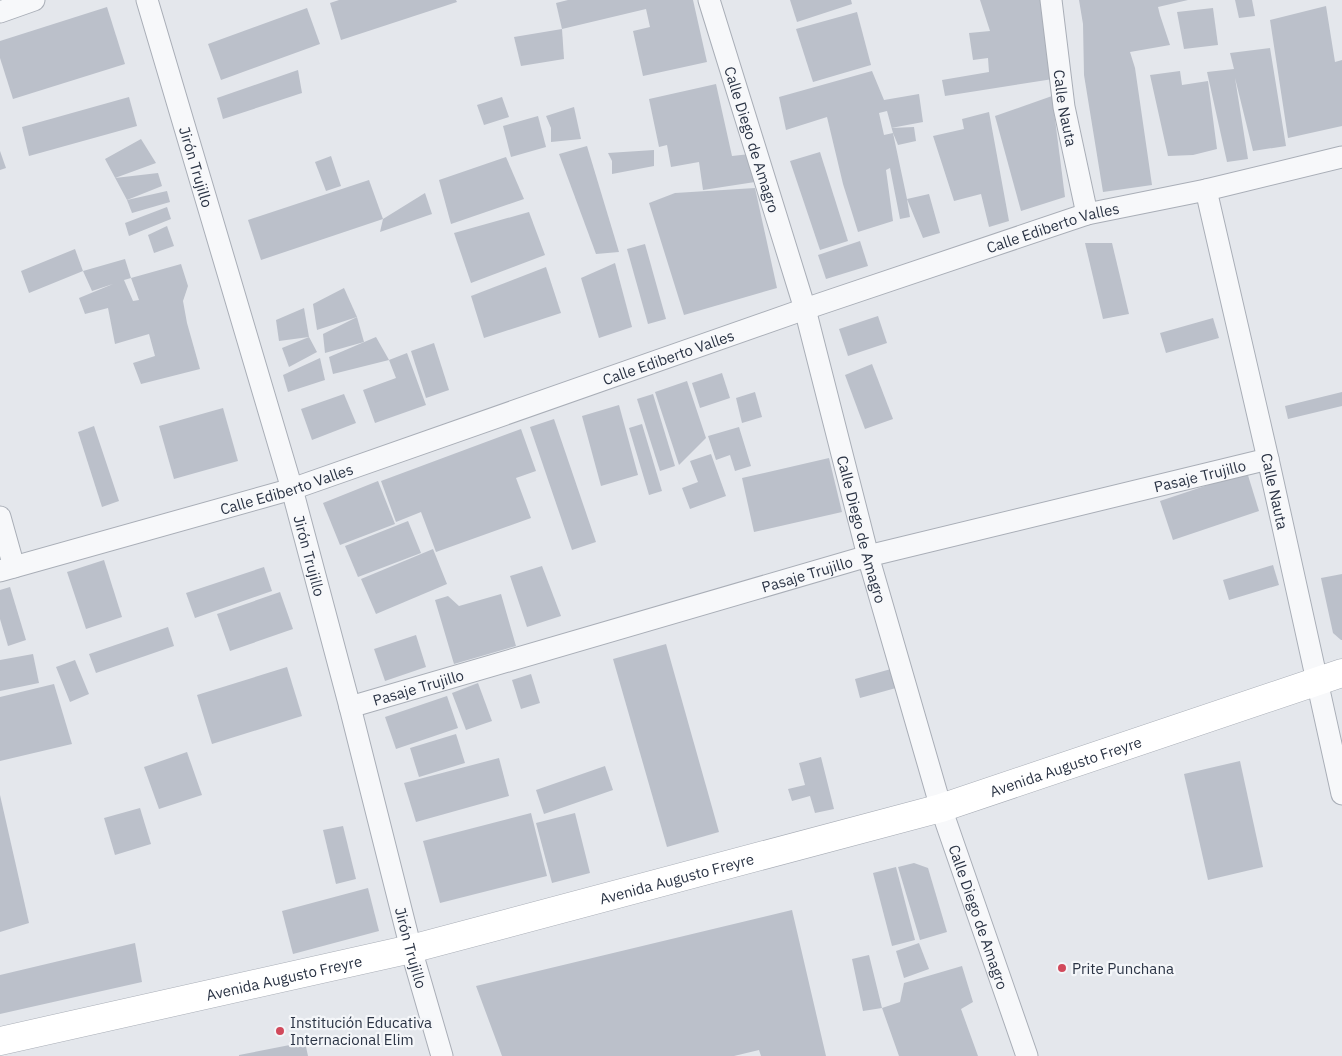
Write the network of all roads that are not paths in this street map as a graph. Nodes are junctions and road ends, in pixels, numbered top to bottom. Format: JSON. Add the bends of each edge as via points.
{"nodes":[{"id":1,"x":34,"y":0,"type":"edge"},
{"id":2,"x":147,"y":0,"type":"edge"},
{"id":3,"x":709,"y":0,"type":"edge"},
{"id":4,"x":1050,"y":0,"type":"edge"},
{"id":5,"x":0,"y":12,"type":"edge"},
{"id":6,"x":1342,"y":157,"type":"edge"},
{"id":7,"x":1206,"y":190,"type":"junction"},
{"id":8,"x":1088,"y":214,"type":"junction"},
{"id":9,"x":805,"y":309,"type":"junction"},
{"id":10,"x":1268,"y":459,"type":"junction"},
{"id":11,"x":292,"y":489,"type":"junction"},
{"id":12,"x":0,"y":517,"type":"edge"},
{"id":13,"x":868,"y":556,"type":"junction"},
{"id":14,"x":7,"y":569,"type":"edge"},
{"id":15,"x":1330,"y":678,"type":"edge"},
{"id":16,"x":350,"y":707,"type":"junction"},
{"id":17,"x":1342,"y":794,"type":"edge"},
{"id":18,"x":941,"y":808,"type":"junction"},
{"id":19,"x":411,"y":949,"type":"junction"},
{"id":20,"x":0,"y":1041,"type":"edge"},
{"id":21,"x":442,"y":1056,"type":"edge"},
{"id":22,"x":1027,"y":1056,"type":"edge"}],
"edges":[{"from":1,"to":5,"type":"street"},
{"from":2,"to":11,"type":"street","name":"Jirón Trujillo"},
{"from":3,"to":9,"type":"street","name":"Calle Diego de Amagro"},
{"from":4,"to":8,"type":"street","name":"Calle Nauta","via":[[1064,108]]},
{"from":6,"to":7,"type":"street","name":"Calle Ediberto Valles"},
{"from":7,"to":8,"type":"street","name":"Calle Ediberto Valles"},
{"from":7,"to":10,"type":"street","name":"Calle Nauta"},
{"from":8,"to":9,"type":"street","name":"Calle Ediberto Valles"},
{"from":9,"to":11,"type":"street","name":"Calle Ediberto Valles"},
{"from":9,"to":13,"type":"street","name":"Calle Diego de Amagro"},
{"from":10,"to":13,"type":"street","name":"Pasaje Trujillo"},
{"from":10,"to":15,"type":"street","name":"Calle Nauta"},
{"from":11,"to":14,"type":"street","name":"Calle Ediberto Valles"},
{"from":11,"to":16,"type":"street","name":"Jirón Trujillo"},
{"from":12,"to":14,"type":"street"},
{"from":13,"to":16,"type":"street","name":"Pasaje Trujillo"},
{"from":13,"to":18,"type":"street","name":"Calle Diego de Amagro"},
{"from":15,"to":17,"type":"street","name":"Calle Nauta"},
{"from":15,"to":18,"type":"main road","name":"Avenida Augusto Freyre"},
{"from":16,"to":19,"type":"street","name":"Jirón Trujillo"},
{"from":18,"to":19,"type":"main road","name":"Avenida Augusto Freyre"},
{"from":18,"to":22,"type":"street","name":"Calle Diego de Amagro"},
{"from":19,"to":20,"type":"main road","name":"Avenida Augusto Freyre"},
{"from":19,"to":21,"type":"street","name":"Jirón Trujillo"}]}
